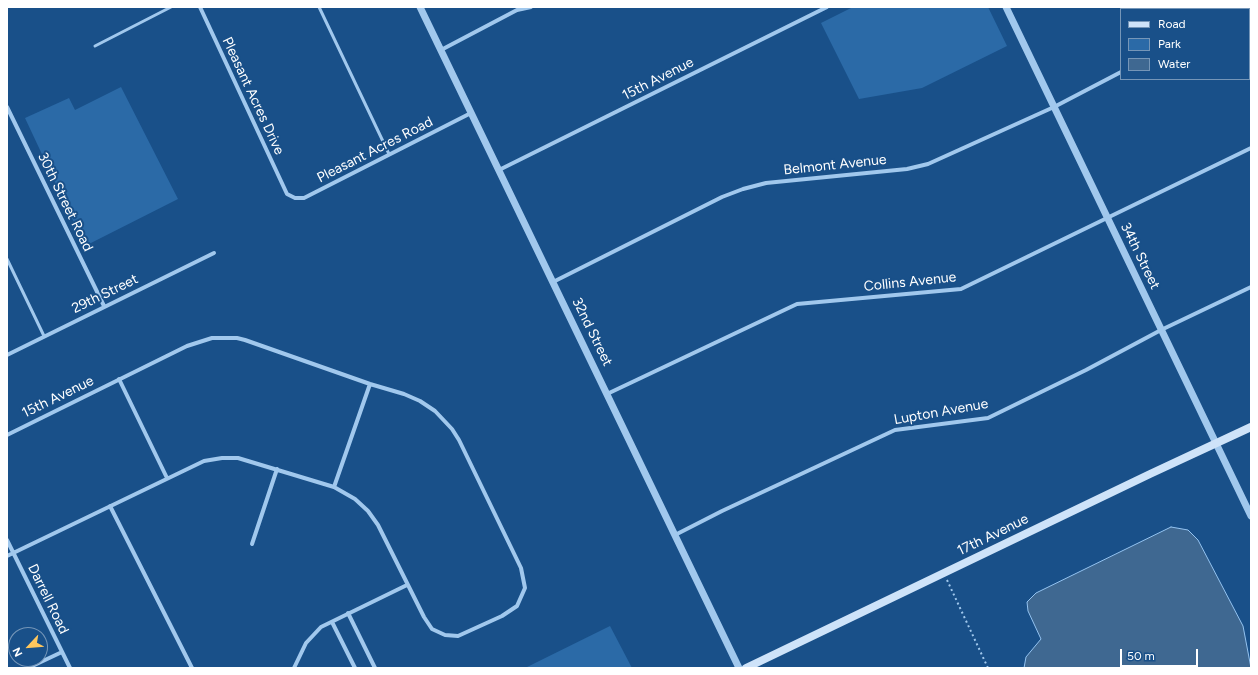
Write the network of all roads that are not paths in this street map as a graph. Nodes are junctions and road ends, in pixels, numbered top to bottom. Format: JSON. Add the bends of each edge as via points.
{"nodes":[{"id":1,"x":171,"y":7,"type":"edge"},
{"id":2,"x":200,"y":7,"type":"edge"},
{"id":3,"x":319,"y":7,"type":"edge"},
{"id":4,"x":420,"y":7,"type":"edge"},
{"id":5,"x":531,"y":7,"type":"edge"},
{"id":6,"x":827,"y":7,"type":"edge"},
{"id":7,"x":1006,"y":7,"type":"edge"},
{"id":8,"x":95,"y":46,"type":"dead end"},
{"id":9,"x":441,"y":50,"type":"junction"},
{"id":10,"x":1120,"y":73,"type":"edge"},
{"id":11,"x":7,"y":107,"type":"edge"},
{"id":12,"x":1054,"y":107,"type":"junction"},
{"id":13,"x":471,"y":113,"type":"junction"},
{"id":14,"x":1251,"y":148,"type":"edge"},
{"id":15,"x":389,"y":154,"type":"junction"},
{"id":16,"x":499,"y":170,"type":"junction"},
{"id":17,"x":287,"y":194,"type":"joint"},
{"id":18,"x":1107,"y":218,"type":"junction"},
{"id":19,"x":214,"y":253,"type":"dead end"},
{"id":20,"x":7,"y":259,"type":"edge"},
{"id":21,"x":553,"y":282,"type":"junction"},
{"id":22,"x":1251,"y":287,"type":"edge"},
{"id":23,"x":104,"y":306,"type":"junction"},
{"id":24,"x":1161,"y":330,"type":"junction"},
{"id":25,"x":44,"y":336,"type":"junction"},
{"id":26,"x":7,"y":355,"type":"edge"},
{"id":27,"x":119,"y":379,"type":"junction"},
{"id":28,"x":370,"y":384,"type":"junction"},
{"id":29,"x":607,"y":394,"type":"junction"},
{"id":30,"x":1251,"y":427,"type":"edge"},
{"id":31,"x":7,"y":435,"type":"edge"},
{"id":32,"x":1215,"y":444,"type":"junction"},
{"id":33,"x":277,"y":469,"type":"junction"},
{"id":34,"x":167,"y":478,"type":"junction"},
{"id":35,"x":334,"y":487,"type":"junction"},
{"id":36,"x":110,"y":506,"type":"junction"},
{"id":37,"x":1251,"y":516,"type":"edge"},
{"id":38,"x":675,"y":535,"type":"junction"},
{"id":39,"x":7,"y":540,"type":"edge"},
{"id":40,"x":252,"y":544,"type":"dead end"},
{"id":41,"x":13,"y":553,"type":"junction"},
{"id":42,"x":7,"y":556,"type":"edge"},
{"id":43,"x":407,"y":585,"type":"junction"},
{"id":44,"x":348,"y":613,"type":"junction"},
{"id":45,"x":332,"y":622,"type":"junction"},
{"id":46,"x":62,"y":652,"type":"junction"},
{"id":47,"x":28,"y":668,"type":"edge"},
{"id":48,"x":70,"y":668,"type":"edge"},
{"id":49,"x":192,"y":668,"type":"edge"},
{"id":50,"x":294,"y":668,"type":"edge"},
{"id":51,"x":354,"y":668,"type":"edge"},
{"id":52,"x":375,"y":668,"type":"edge"},
{"id":53,"x":739,"y":668,"type":"edge"},
{"id":54,"x":746,"y":668,"type":"edge"}],
"edges":[{"from":1,"to":8,"type":"lane"},
{"from":2,"to":17,"type":"street","name":"Pleasant Acres Drive"},
{"from":3,"to":15,"type":"lane"},
{"from":4,"to":9,"type":"street","name":"32nd Street"},
{"from":5,"to":9,"type":"street","via":[[517,10]]},
{"from":6,"to":16,"type":"street","name":"15th Avenue"},
{"from":7,"to":12,"type":"street","name":"34th Street"},
{"from":9,"to":13,"type":"street","name":"32nd Street"},
{"from":10,"to":12,"type":"street","name":"Belmont Avenue"},
{"from":11,"to":23,"type":"street","name":"30th Street Road"},
{"from":12,"to":18,"type":"street","name":"34th Street"},
{"from":12,"to":21,"type":"street","name":"Belmont Avenue","via":[[928,164],[907,169],[766,183],[743,189]]},
{"from":13,"to":15,"type":"street","name":"Pleasant Acres Road"},
{"from":13,"to":16,"type":"street","name":"32nd Street"},
{"from":14,"to":18,"type":"street","name":"Collins Avenue"},
{"from":15,"to":17,"type":"street","name":"Pleasant Acres Road","via":[[304,198],[295,198]]},
{"from":16,"to":21,"type":"street","name":"32nd Street"},
{"from":18,"to":24,"type":"street","name":"34th Street"},
{"from":18,"to":29,"type":"street","name":"Collins Avenue","via":[[961,289],[797,304]]},
{"from":19,"to":23,"type":"street","name":"29th Street"},
{"from":20,"to":25,"type":"lane"},
{"from":21,"to":29,"type":"street","name":"32nd Street"},
{"from":22,"to":24,"type":"street","name":"Lupton Avenue"},
{"from":23,"to":25,"type":"street","name":"29th Street"},
{"from":24,"to":32,"type":"street","name":"34th Street"},
{"from":24,"to":38,"type":"street","name":"Lupton Avenue","via":[[988,418],[896,430],[729,507]]},
{"from":25,"to":26,"type":"street","name":"29th Street"},
{"from":27,"to":28,"type":"street","name":"15th Avenue","via":[[187,346],[206,339],[222,337],[245,340]]},
{"from":27,"to":31,"type":"street","name":"15th Avenue"},
{"from":27,"to":34,"type":"street"},
{"from":28,"to":35,"type":"street"},
{"from":28,"to":43,"type":"street","name":"15th Avenue","via":[[420,401],[452,429],[526,583],[524,595],[517,606],[502,616],[458,636],[445,635],[432,628]]},
{"from":29,"to":38,"type":"street","name":"32nd Street"},
{"from":30,"to":32,"type":"main road","name":"17th Avenue"},
{"from":32,"to":37,"type":"street","name":"34th Street"},
{"from":32,"to":54,"type":"main road","name":"17th Avenue"},
{"from":33,"to":34,"type":"street","name":"15th Avenue","via":[[238,458],[222,458],[204,461]]},
{"from":33,"to":35,"type":"street","name":"15th Avenue"},
{"from":33,"to":40,"type":"street"},
{"from":34,"to":36,"type":"street","name":"15th Avenue"},
{"from":35,"to":43,"type":"street","name":"15th Avenue","via":[[354,499],[375,519]]},
{"from":36,"to":41,"type":"street","name":"15th Avenue"},
{"from":36,"to":49,"type":"street"},
{"from":38,"to":53,"type":"street","name":"32nd Street"},
{"from":39,"to":41,"type":"street","name":"Darrell Road"},
{"from":41,"to":42,"type":"street","name":"15th Avenue"},
{"from":41,"to":46,"type":"street","name":"Darrell Road"},
{"from":43,"to":44,"type":"street"},
{"from":44,"to":45,"type":"street"},
{"from":44,"to":52,"type":"street"},
{"from":45,"to":50,"type":"street","via":[[321,627],[306,643]]},
{"from":45,"to":51,"type":"street"},
{"from":46,"to":47,"type":"street"},
{"from":46,"to":48,"type":"street","name":"Darrell Road"}]}
